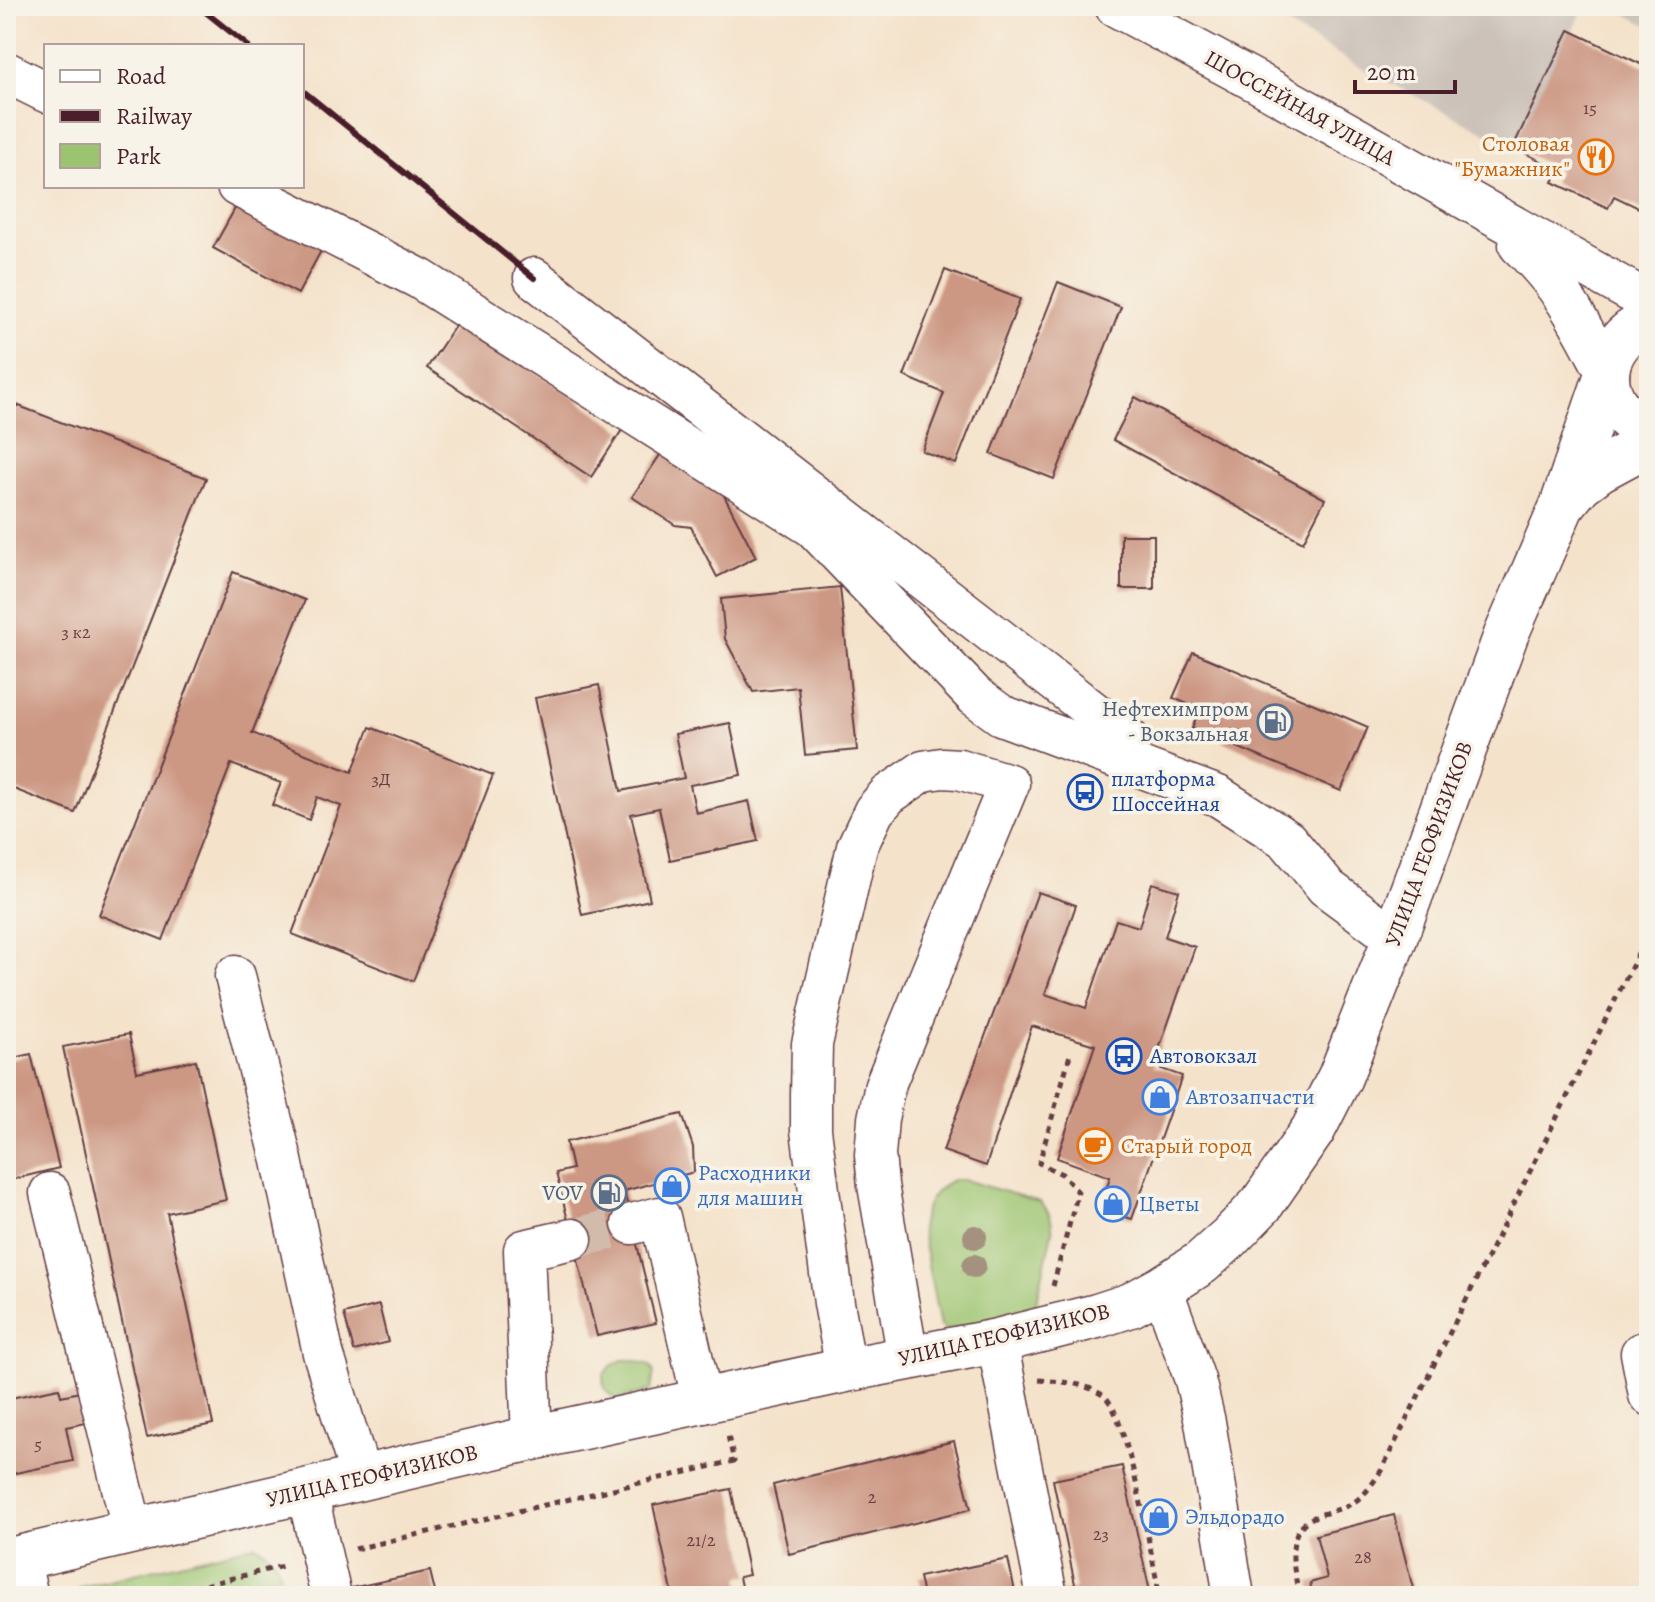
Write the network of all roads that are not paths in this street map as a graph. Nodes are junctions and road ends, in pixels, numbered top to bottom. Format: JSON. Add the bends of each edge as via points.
{"nodes":[{"id":1,"x":1115,"y":6,"type":"edge"},
{"id":2,"x":6,"y":72,"type":"edge"},
{"id":3,"x":44,"y":91,"type":"edge"},
{"id":4,"x":241,"y":188,"type":"edge"},
{"id":5,"x":1484,"y":211,"type":"junction"},
{"id":6,"x":534,"y":278,"type":"dead end"},
{"id":7,"x":1649,"y":302,"type":"edge"},
{"id":8,"x":1649,"y":321,"type":"edge"},
{"id":9,"x":1607,"y":374,"type":"junction"},
{"id":10,"x":1649,"y":431,"type":"edge"},
{"id":11,"x":1649,"y":443,"type":"edge"},
{"id":12,"x":1562,"y":506,"type":"junction"},
{"id":13,"x":1130,"y":740,"type":"dead end"},
{"id":14,"x":1395,"y":938,"type":"junction"},
{"id":15,"x":235,"y":976,"type":"dead end"},
{"id":16,"x":50,"y":1193,"type":"dead end"},
{"id":17,"x":632,"y":1224,"type":"tunnel mouth"},
{"id":18,"x":572,"y":1239,"type":"tunnel mouth"},
{"id":19,"x":1162,"y":1288,"type":"junction"},
{"id":20,"x":1649,"y":1351,"type":"edge"},
{"id":21,"x":908,"y":1358,"type":"junction"},
{"id":22,"x":1001,"y":1359,"type":"junction"},
{"id":23,"x":846,"y":1370,"type":"junction"},
{"id":24,"x":1649,"y":1395,"type":"edge"},
{"id":25,"x":703,"y":1403,"type":"junction"},
{"id":26,"x":532,"y":1438,"type":"junction"},
{"id":27,"x":361,"y":1477,"type":"junction"},
{"id":28,"x":307,"y":1492,"type":"junction"},
{"id":29,"x":133,"y":1532,"type":"junction"},
{"id":30,"x":18,"y":1571,"type":"edge"},
{"id":31,"x":331,"y":1596,"type":"edge"},
{"id":32,"x":1047,"y":1596,"type":"edge"},
{"id":33,"x":1234,"y":1596,"type":"edge"}],
"edges":[{"from":1,"to":5,"type":"street","name":"ШОССЕЙНАЯ УЛИЦА"},
{"from":2,"to":3,"type":"street"},
{"from":4,"to":14,"type":"street","via":[[420,279],[813,527],[975,696],[1001,715],[1218,796],[1287,840],[1326,887]]},
{"from":5,"to":7,"type":"street","name":"ШОССЕЙНАЯ УЛИЦА"},
{"from":5,"to":9,"type":"street","name":"ШОССЕЙНАЯ УЛИЦА","via":[[1560,288]]},
{"from":6,"to":13,"type":"street"},
{"from":8,"to":9,"type":"main road","via":[[1619,340]]},
{"from":9,"to":10,"type":"main road","via":[[1618,411]]},
{"from":9,"to":12,"type":"main road"},
{"from":11,"to":12,"type":"main road","name":"УЛИЦА ГЕОФИЗИКОВ","via":[[1599,470]]},
{"from":12,"to":14,"type":"main road","name":"УЛИЦА ГЕОФИЗИКОВ","via":[[1506,635]]},
{"from":14,"to":19,"type":"main road","name":"УЛИЦА ГЕОФИЗИКОВ","via":[[1340,1077],[1304,1143],[1261,1205],[1229,1238]]},
{"from":15,"to":27,"type":"street","via":[[323,1353]]},
{"from":16,"to":29,"type":"street"},
{"from":17,"to":25,"type":"street","via":[[660,1217]]},
{"from":18,"to":26,"type":"street","via":[[524,1250]]},
{"from":19,"to":22,"type":"main road","name":"УЛИЦА ГЕОФИЗИКОВ"},
{"from":19,"to":33,"type":"street","via":[[1205,1422]]},
{"from":20,"to":24,"type":"street","via":[[1641,1353]]},
{"from":21,"to":22,"type":"main road","name":"УЛИЦА ГЕОФИЗИКОВ"},
{"from":21,"to":23,"type":"main road","name":"УЛИЦА ГЕОФИЗИКОВ"},
{"from":21,"to":23,"type":"street","via":[[878,1185],[878,1119],[885,1085],[1009,784],[959,769],[923,771],[874,811],[848,879],[812,1044],[811,1130]]},
{"from":22,"to":32,"type":"street"},
{"from":23,"to":25,"type":"main road","name":"УЛИЦА ГЕОФИЗИКОВ"},
{"from":25,"to":26,"type":"main road","name":"УЛИЦА ГЕОФИЗИКОВ"},
{"from":26,"to":27,"type":"main road","name":"УЛИЦА ГЕОФИЗИКОВ"},
{"from":27,"to":28,"type":"main road","name":"УЛИЦА ГЕОФИЗИКОВ"},
{"from":28,"to":29,"type":"main road","name":"УЛИЦА ГЕОФИЗИКОВ"},
{"from":28,"to":31,"type":"street"},
{"from":29,"to":30,"type":"main road","name":"УЛИЦА ГЕОФИЗИКОВ"}]}
